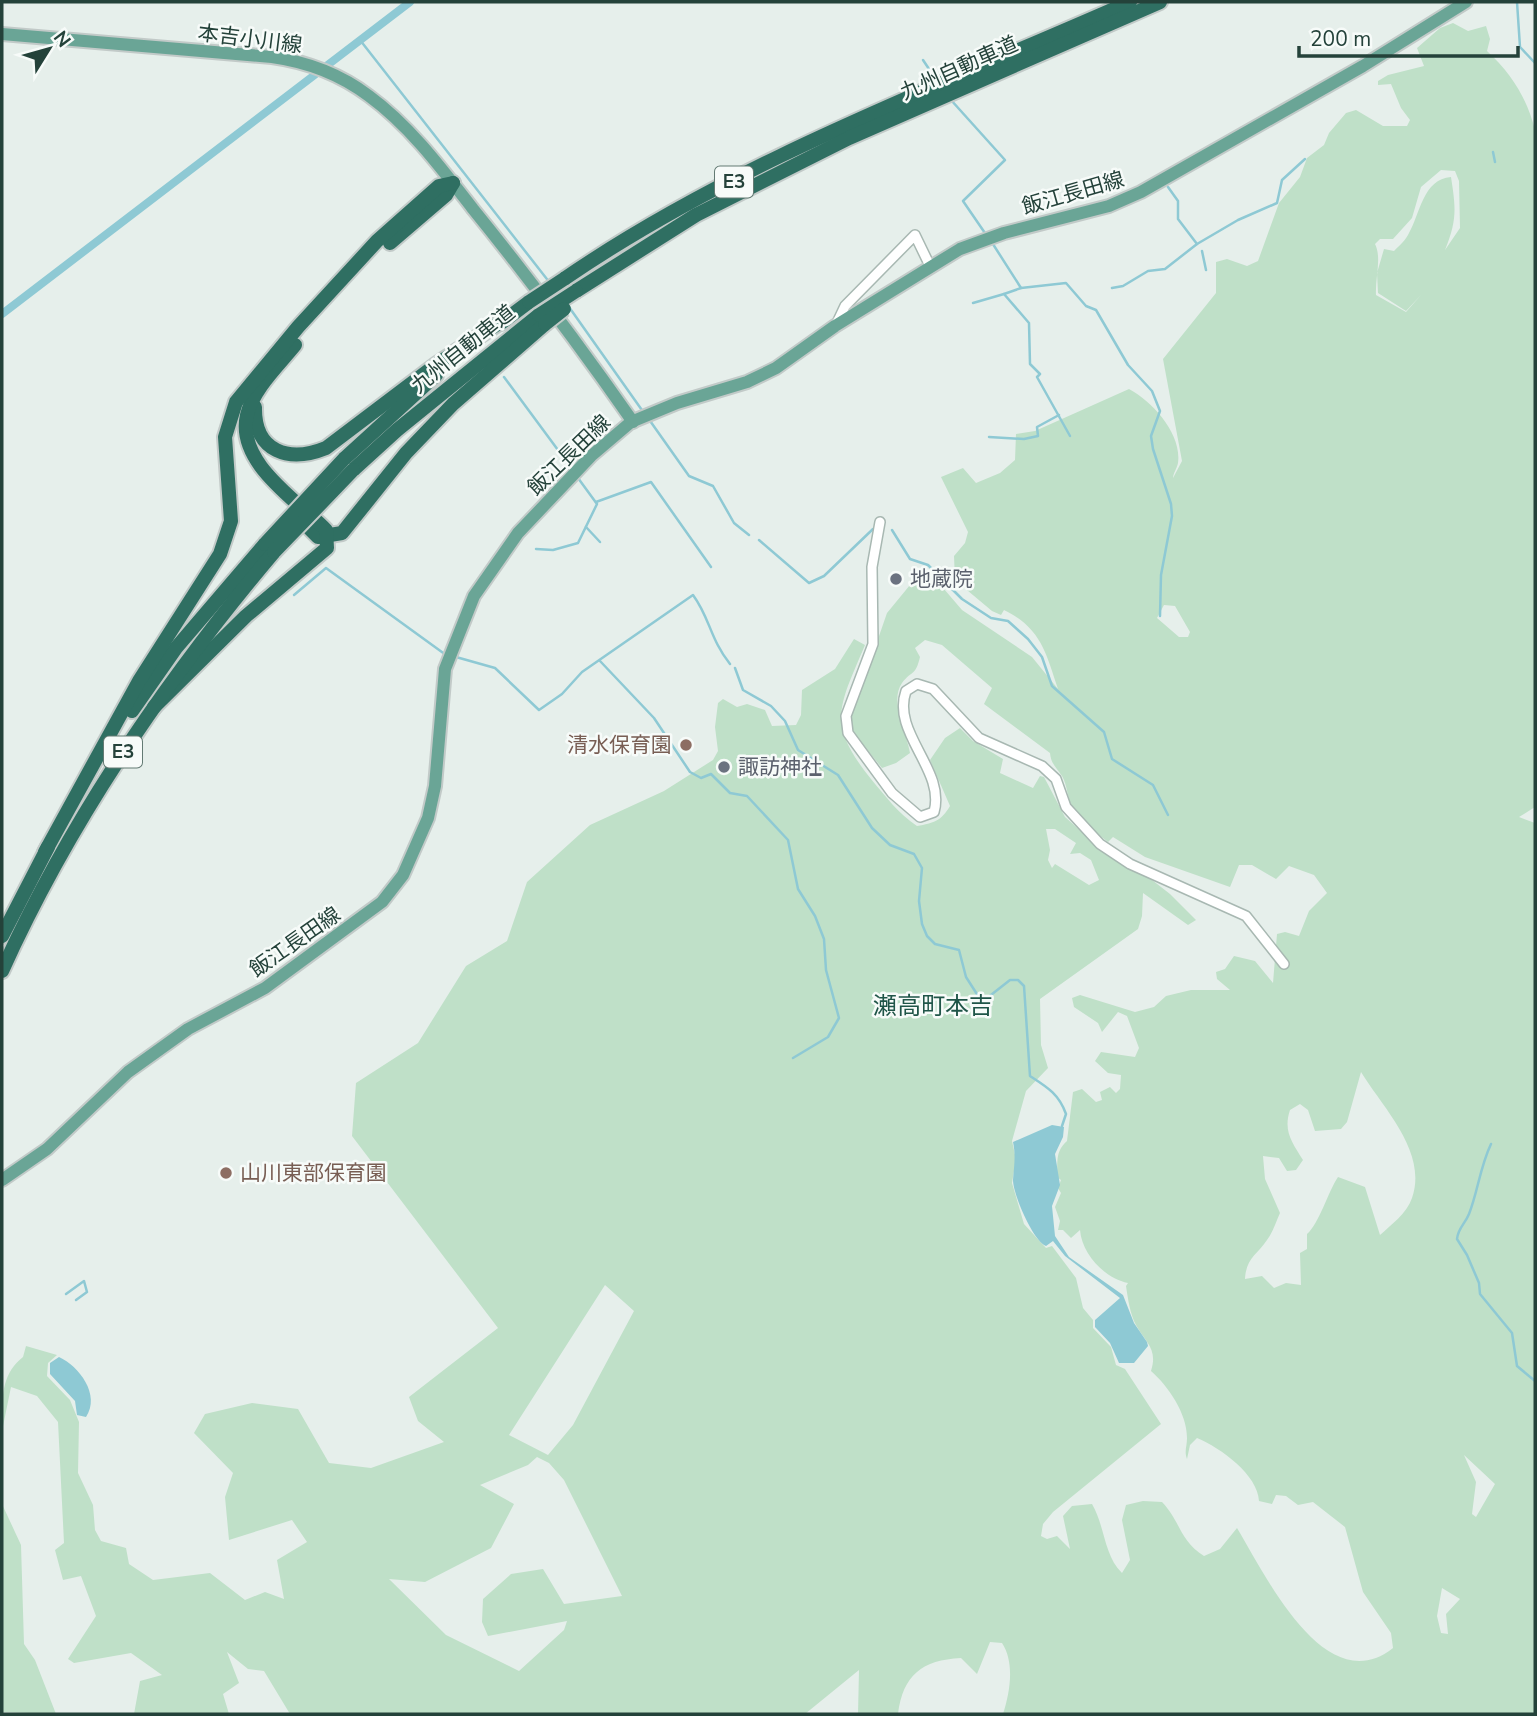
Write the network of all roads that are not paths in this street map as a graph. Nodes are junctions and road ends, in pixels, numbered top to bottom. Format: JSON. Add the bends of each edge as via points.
{"nodes":[{"id":1,"x":1130,"y":2,"type":"edge"},
{"id":2,"x":1160,"y":2,"type":"edge"},
{"id":3,"x":1466,"y":2,"type":"edge"},
{"id":4,"x":2,"y":34,"type":"edge"},
{"id":5,"x":952,"y":88,"type":"junction"},
{"id":6,"x":912,"y":104,"type":"junction"},
{"id":7,"x":453,"y":183,"type":"junction"},
{"id":8,"x":930,"y":266,"type":"junction"},
{"id":9,"x":508,"y":317,"type":"junction"},
{"id":10,"x":542,"y":320,"type":"junction"},
{"id":11,"x":835,"y":326,"type":"junction"},
{"id":12,"x":262,"y":385,"type":"junction"},
{"id":13,"x":246,"y":388,"type":"junction"},
{"id":14,"x":633,"y":422,"type":"junction"},
{"id":15,"x":349,"y":465,"type":"junction"},
{"id":16,"x":880,"y":522,"type":"dead end"},
{"id":17,"x":326,"y":537,"type":"junction"},
{"id":18,"x":270,"y":548,"type":"junction"},
{"id":19,"x":154,"y":707,"type":"junction"},
{"id":20,"x":45,"y":852,"type":"junction"},
{"id":21,"x":2,"y":936,"type":"edge"},
{"id":22,"x":1284,"y":964,"type":"dead end"},
{"id":23,"x":2,"y":971,"type":"edge"},
{"id":24,"x":2,"y":1180,"type":"edge"}],
"edges":[{"from":1,"to":5,"type":"highway","name":"九州自動車道","number":"E3"},
{"from":2,"to":5,"type":"highway","name":"九州自動車道","number":"E3"},
{"from":3,"to":8,"type":"main road","name":"飯江長田線","via":[[1141,192],[1109,206],[1004,233]]},
{"from":4,"to":7,"type":"main road","name":"本吉小川線","via":[[272,57],[310,65],[371,97],[398,120]]},
{"from":5,"to":6,"type":"highway","name":"九州自動車道","number":"E3"},
{"from":6,"to":9,"type":"highway","name":"九州自動車道","number":"E3","bridge":true,"via":[[844,127],[690,204]]},
{"from":6,"to":10,"type":"highway","name":"九州自動車道","number":"E3","bridge":true,"via":[[696,215]]},
{"from":7,"to":12,"type":"highway","via":[[446,195],[341,290]]},
{"from":7,"to":13,"type":"highway","via":[[439,186],[377,241]]},
{"from":7,"to":14,"type":"main road","name":"本吉小川線"},
{"from":8,"to":11,"type":"main road","name":"飯江長田線"},
{"from":8,"to":11,"type":"street","via":[[915,235],[845,306]]},
{"from":9,"to":12,"type":"highway","via":[[436,364],[326,448],[309,455],[279,453],[265,440],[255,423]]},
{"from":9,"to":15,"type":"highway","name":"九州自動車道","number":"E3","via":[[430,380]]},
{"from":10,"to":15,"type":"highway","name":"九州自動車道","number":"E3"},
{"from":10,"to":17,"type":"highway","via":[[406,453],[342,533]]},
{"from":11,"to":14,"type":"main road","name":"飯江長田線","via":[[776,368],[747,382]]},
{"from":12,"to":17,"type":"highway","via":[[247,414],[246,436],[252,453],[326,530]]},
{"from":13,"to":17,"type":"highway","via":[[238,423],[242,451],[260,478],[318,537]]},
{"from":13,"to":20,"type":"highway","via":[[236,402],[225,437],[231,521],[220,554],[133,691]]},
{"from":14,"to":24,"type":"main road","name":"飯江長田線","via":[[572,474],[519,533],[474,596],[445,668],[428,818],[403,875],[382,902],[265,988],[218,1010],[136,1067],[97,1098],[47,1149]]},
{"from":15,"to":18,"type":"highway","name":"九州自動車道","number":"E3","bridge":true},
{"from":16,"to":22,"type":"street","via":[[872,567],[873,643],[846,716],[848,733],[892,793],[920,817],[934,812],[936,790],[904,713],[906,691],[922,685],[940,695],[979,738],[1042,766],[1056,779],[1066,807],[1080,826],[1100,844],[1130,864],[1239,912]]},
{"from":17,"to":19,"type":"highway","via":[[327,548],[246,616]]},
{"from":18,"to":19,"type":"highway","name":"九州自動車道","number":"E3"},
{"from":18,"to":20,"type":"highway","name":"九州自動車道","number":"E3","via":[[176,648]]},
{"from":19,"to":23,"type":"highway","name":"九州自動車道","number":"E3","via":[[57,859]]},
{"from":20,"to":21,"type":"highway","name":"九州自動車道","number":"E3"}]}
